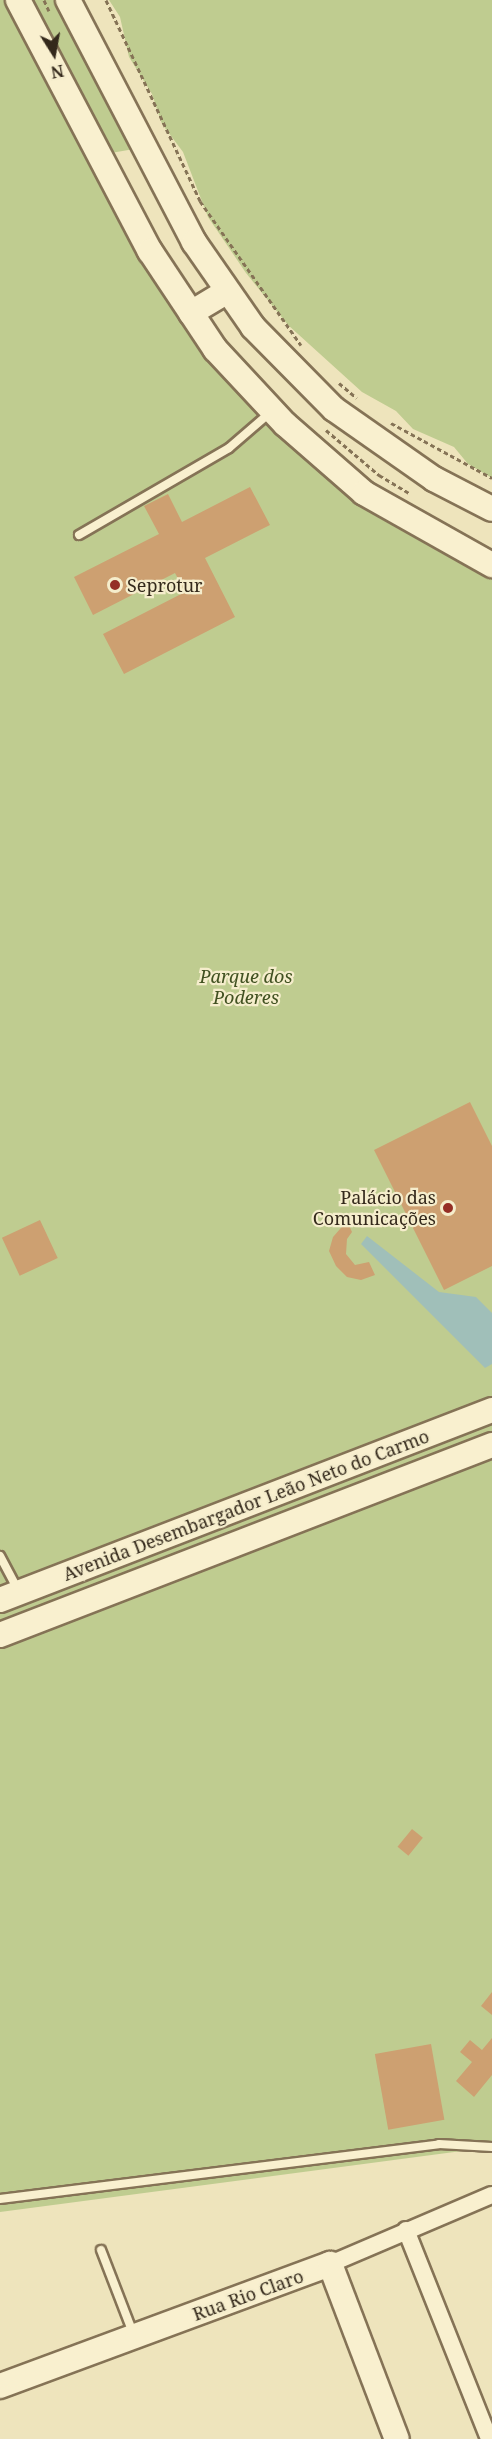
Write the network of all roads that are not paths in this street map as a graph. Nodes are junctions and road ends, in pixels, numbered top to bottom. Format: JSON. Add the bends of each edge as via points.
{"nodes":[{"id":1,"x":18,"y":0,"type":"edge"},
{"id":2,"x":68,"y":0,"type":"edge"},
{"id":3,"x":226,"y":292,"type":"junction"},
{"id":4,"x":191,"y":313,"type":"junction"},
{"id":5,"x":272,"y":411,"type":"junction"},
{"id":6,"x":492,"y":509,"type":"edge"},
{"id":7,"x":79,"y":535,"type":"dead end"},
{"id":8,"x":492,"y":565,"type":"edge"},
{"id":9,"x":492,"y":1410,"type":"edge"},
{"id":10,"x":492,"y":1445,"type":"edge"},
{"id":11,"x":0,"y":1556,"type":"edge"},
{"id":12,"x":10,"y":1597,"type":"edge"},
{"id":13,"x":0,"y":1635,"type":"edge"},
{"id":14,"x":492,"y":2147,"type":"edge"},
{"id":15,"x":492,"y":2194,"type":"edge"},
{"id":16,"x":0,"y":2199,"type":"edge"},
{"id":17,"x":406,"y":2230,"type":"junction"},
{"id":18,"x":101,"y":2250,"type":"dead end"},
{"id":19,"x":330,"y":2264,"type":"junction"},
{"id":20,"x":135,"y":2336,"type":"junction"},
{"id":21,"x":0,"y":2386,"type":"edge"},
{"id":22,"x":397,"y":2439,"type":"edge"},
{"id":23,"x":489,"y":2439,"type":"edge"}],
"edges":[{"from":1,"to":4,"type":"main road","via":[[150,251]]},
{"from":2,"to":3,"type":"main road","via":[[194,242]]},
{"from":3,"to":4,"type":"main road"},
{"from":3,"to":6,"type":"main road","via":[[253,327],[334,408],[434,479]]},
{"from":4,"to":5,"type":"main road","via":[[215,349]]},
{"from":5,"to":7,"type":"lane","via":[[229,448]]},
{"from":5,"to":8,"type":"main road","via":[[364,494]]},
{"from":9,"to":12,"type":"main road","name":"Avenida Desembargador Leão Neto do Carmo"},
{"from":10,"to":13,"type":"main road","name":"Avenida Desembargador Leão Neto do Carmo"},
{"from":11,"to":12,"type":"lane"},
{"from":14,"to":16,"type":"lane","via":[[439,2144]]},
{"from":15,"to":17,"type":"street","name":"Rua Rio Claro"},
{"from":17,"to":19,"type":"street","name":"Rua Rio Claro"},
{"from":17,"to":23,"type":"street"},
{"from":18,"to":20,"type":"lane"},
{"from":19,"to":20,"type":"main road","name":"Rua Rio Claro"},
{"from":19,"to":22,"type":"main road"},
{"from":20,"to":21,"type":"main road","name":"Rua Rio Claro"}]}
